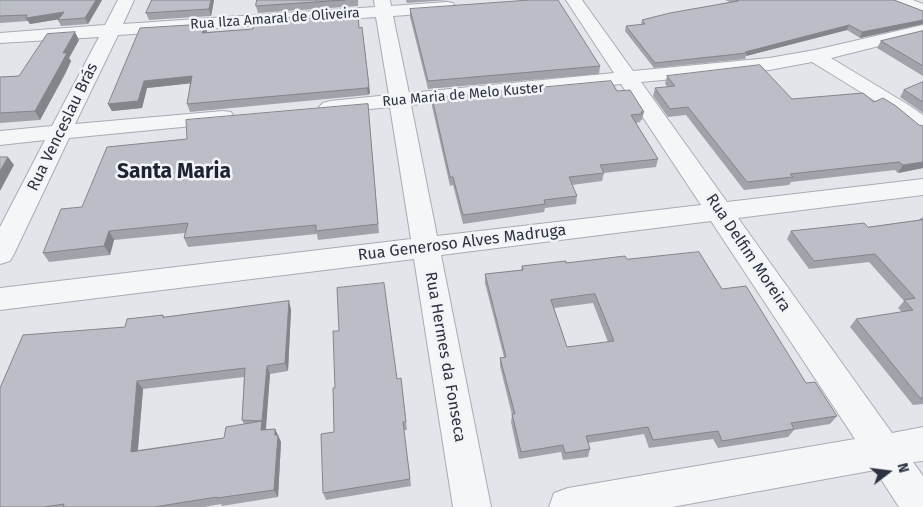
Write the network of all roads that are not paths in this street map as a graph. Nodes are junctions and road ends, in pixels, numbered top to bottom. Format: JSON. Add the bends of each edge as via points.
{"nodes":[{"id":1,"x":126,"y":0,"type":"edge"},
{"id":2,"x":574,"y":0,"type":"edge"},
{"id":3,"x":898,"y":0,"type":"edge"},
{"id":4,"x":383,"y":6,"type":"edge"},
{"id":5,"x":462,"y":6,"type":"edge"},
{"id":6,"x":923,"y":10,"type":"edge"},
{"id":7,"x":111,"y":30,"type":"junction"},
{"id":8,"x":923,"y":30,"type":"edge"},
{"id":9,"x":0,"y":38,"type":"edge"},
{"id":10,"x":815,"y":56,"type":"junction"},
{"id":11,"x":628,"y":79,"type":"junction"},
{"id":12,"x":400,"y":101,"type":"junction"},
{"id":13,"x":312,"y":109,"type":"edge"},
{"id":14,"x":244,"y":115,"type":"edge"},
{"id":15,"x":923,"y":126,"type":"edge"},
{"id":16,"x":60,"y":133,"type":"junction"},
{"id":17,"x":0,"y":138,"type":"edge"},
{"id":18,"x":923,"y":187,"type":"edge"},
{"id":19,"x":720,"y":212,"type":"junction"},
{"id":20,"x":426,"y":247,"type":"junction"},
{"id":21,"x":0,"y":254,"type":"edge"},
{"id":22,"x":0,"y":299,"type":"edge"},
{"id":23,"x":923,"y":444,"type":"edge"},
{"id":24,"x":884,"y":451,"type":"junction"},
{"id":25,"x":472,"y":507,"type":"edge"},
{"id":26,"x":568,"y":507,"type":"edge"},
{"id":27,"x":922,"y":507,"type":"edge"}],
"edges":[{"from":1,"to":7,"type":"street","name":"Rua Venceslau Brás"},
{"from":2,"to":11,"type":"street","name":"Rua Delfim Moreira"},
{"from":3,"to":6,"type":"street"},
{"from":4,"to":5,"type":"street","name":"Rua Ilza Amaral de Oliveira"},
{"from":4,"to":7,"type":"street","name":"Rua Ilza Amaral de Oliveira"},
{"from":4,"to":12,"type":"street","name":"Rua Hermes da Fonseca"},
{"from":7,"to":9,"type":"street","name":"Rua Ilza Amaral de Oliveira"},
{"from":7,"to":16,"type":"street","name":"Rua Venceslau Brás"},
{"from":8,"to":10,"type":"street","name":"Rua Maria de Melo Kuster"},
{"from":10,"to":11,"type":"street","name":"Rua Maria de Melo Kuster","via":[[724,70]]},
{"from":10,"to":15,"type":"street","via":[[900,108]]},
{"from":11,"to":12,"type":"street","name":"Rua Maria de Melo Kuster"},
{"from":11,"to":19,"type":"street","name":"Rua Delfim Moreira"},
{"from":12,"to":13,"type":"street","name":"Rua Maria de Melo Kuster"},
{"from":12,"to":20,"type":"street","name":"Rua Hermes da Fonseca"},
{"from":14,"to":16,"type":"street"},
{"from":16,"to":17,"type":"street"},
{"from":16,"to":21,"type":"street","name":"Rua Venceslau Brás"},
{"from":18,"to":19,"type":"street","name":"Rua Generoso Alves Madruga"},
{"from":19,"to":20,"type":"street","name":"Rua Generoso Alves Madruga"},
{"from":19,"to":24,"type":"street","name":"Rua Delfim Moreira"},
{"from":20,"to":22,"type":"street","name":"Rua Generoso Alves Madruga"},
{"from":20,"to":25,"type":"street","name":"Rua Hermes da Fonseca"},
{"from":23,"to":24,"type":"street"},
{"from":24,"to":26,"type":"street"},
{"from":24,"to":27,"type":"street","name":"Rua Delfim Moreira"}]}
